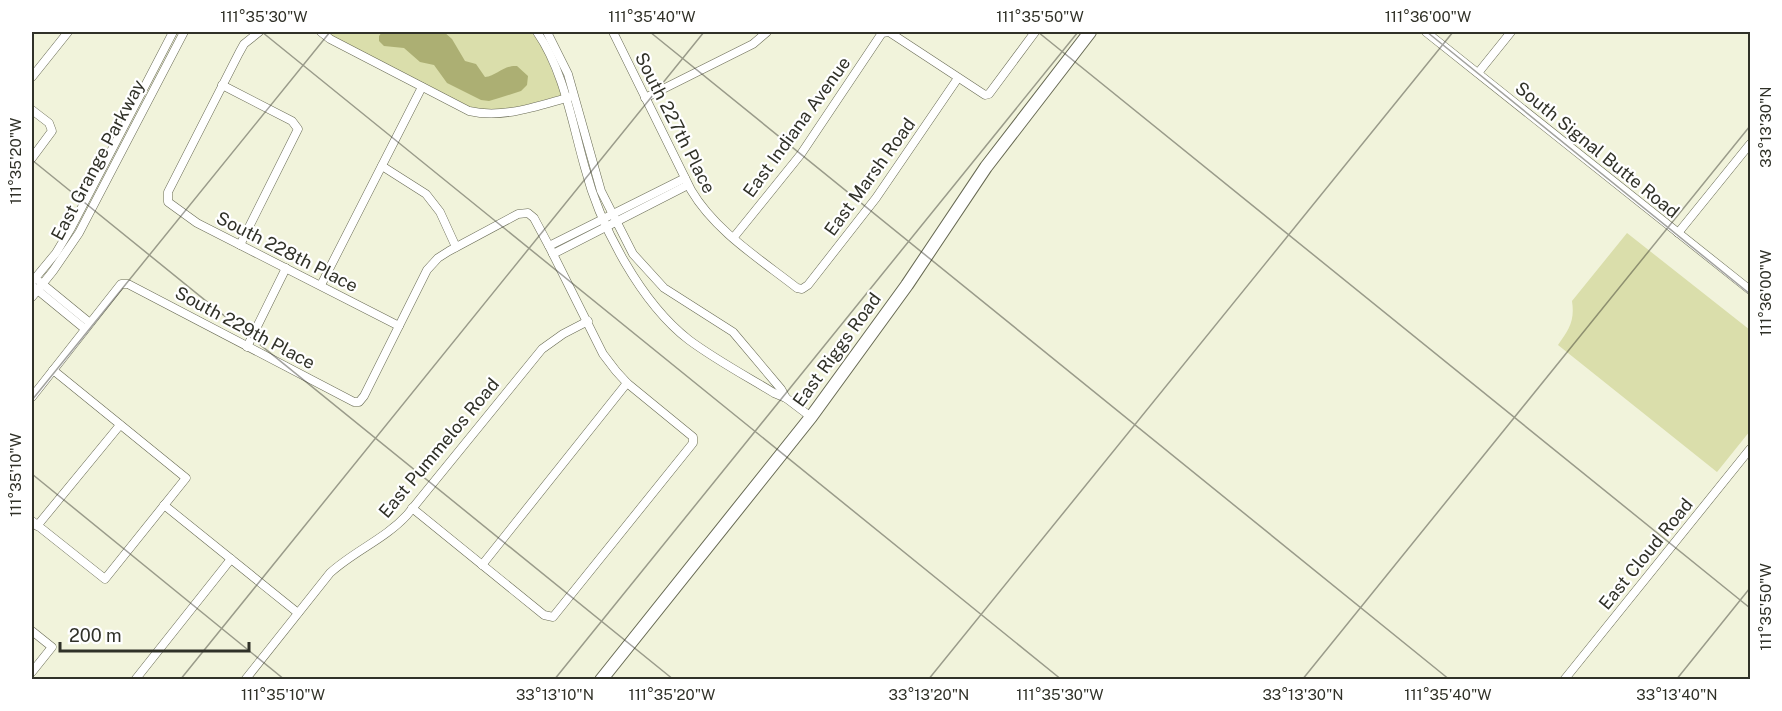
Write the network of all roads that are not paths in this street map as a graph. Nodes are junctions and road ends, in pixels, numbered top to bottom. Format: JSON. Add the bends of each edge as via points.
{"nodes":[{"id":1,"x":68,"y":32,"type":"edge"},
{"id":2,"x":173,"y":32,"type":"edge"},
{"id":3,"x":184,"y":32,"type":"edge"},
{"id":4,"x":259,"y":32,"type":"edge"},
{"id":5,"x":321,"y":32,"type":"edge"},
{"id":6,"x":537,"y":32,"type":"edge"},
{"id":7,"x":547,"y":32,"type":"edge"},
{"id":8,"x":613,"y":32,"type":"edge"},
{"id":9,"x":767,"y":32,"type":"edge"},
{"id":10,"x":1035,"y":32,"type":"edge"},
{"id":11,"x":1090,"y":32,"type":"edge"},
{"id":12,"x":1426,"y":32,"type":"edge"},
{"id":13,"x":1510,"y":32,"type":"edge"},
{"id":14,"x":882,"y":33,"type":"edge"},
{"id":15,"x":1478,"y":73,"type":"junction"},
{"id":16,"x":32,"y":77,"type":"edge"},
{"id":17,"x":958,"y":78,"type":"junction"},
{"id":18,"x":222,"y":85,"type":"junction"},
{"id":19,"x":422,"y":87,"type":"junction"},
{"id":20,"x":574,"y":96,"type":"junction"},
{"id":21,"x":565,"y":98,"type":"junction"},
{"id":22,"x":645,"y":98,"type":"junction"},
{"id":23,"x":32,"y":110,"type":"edge"},
{"id":24,"x":1750,"y":144,"type":"edge"},
{"id":25,"x":32,"y":158,"type":"edge"},
{"id":26,"x":382,"y":166,"type":"junction"},
{"id":27,"x":686,"y":181,"type":"junction"},
{"id":28,"x":614,"y":218,"type":"junction"},
{"id":29,"x":605,"y":222,"type":"junction"},
{"id":30,"x":1678,"y":233,"type":"junction"},
{"id":31,"x":734,"y":237,"type":"junction"},
{"id":32,"x":240,"y":245,"type":"junction"},
{"id":33,"x":456,"y":247,"type":"junction"},
{"id":34,"x":551,"y":250,"type":"junction"},
{"id":35,"x":286,"y":268,"type":"junction"},
{"id":36,"x":35,"y":282,"type":"edge"},
{"id":37,"x":321,"y":285,"type":"junction"},
{"id":38,"x":802,"y":289,"type":"joint"},
{"id":39,"x":1750,"y":290,"type":"edge"},
{"id":40,"x":32,"y":297,"type":"edge"},
{"id":41,"x":588,"y":321,"type":"junction"},
{"id":42,"x":88,"y":326,"type":"junction"},
{"id":43,"x":399,"y":326,"type":"junction"},
{"id":44,"x":248,"y":347,"type":"junction"},
{"id":45,"x":53,"y":370,"type":"junction"},
{"id":46,"x":627,"y":383,"type":"junction"},
{"id":47,"x":32,"y":397,"type":"edge"},
{"id":48,"x":786,"y":398,"type":"junction"},
{"id":49,"x":811,"y":417,"type":"junction"},
{"id":50,"x":120,"y":425,"type":"junction"},
{"id":51,"x":1750,"y":448,"type":"edge"},
{"id":52,"x":164,"y":505,"type":"junction"},
{"id":53,"x":412,"y":508,"type":"junction"},
{"id":54,"x":34,"y":524,"type":"edge"},
{"id":55,"x":231,"y":559,"type":"junction"},
{"id":56,"x":482,"y":565,"type":"junction"},
{"id":57,"x":298,"y":613,"type":"junction"},
{"id":58,"x":32,"y":631,"type":"edge"},
{"id":59,"x":32,"y":672,"type":"edge"},
{"id":60,"x":135,"y":680,"type":"edge"},
{"id":61,"x":245,"y":680,"type":"edge"},
{"id":62,"x":601,"y":680,"type":"edge"},
{"id":63,"x":1564,"y":680,"type":"edge"}],
"edges":[{"from":1,"to":16,"type":"street"},
{"from":2,"to":36,"type":"street","name":"East Grange Parkway","via":[[71,228]]},
{"from":3,"to":36,"type":"street","name":"East Grange Parkway","via":[[79,233]]},
{"from":4,"to":18,"type":"street","via":[[244,44]]},
{"from":5,"to":19,"type":"street"},
{"from":6,"to":21,"type":"street"},
{"from":7,"to":20,"type":"street"},
{"from":8,"to":22,"type":"street","name":"South 227th Place"},
{"from":9,"to":22,"type":"street","via":[[753,45]]},
{"from":10,"to":17,"type":"street","via":[[989,94]]},
{"from":11,"to":49,"type":"main road","name":"East Riggs Road","via":[[986,167]]},
{"from":12,"to":15,"type":"street","name":"South Signal Butte Road"},
{"from":13,"to":15,"type":"street"},
{"from":14,"to":17,"type":"street","via":[[889,32]]},
{"from":14,"to":31,"type":"street","name":"East Indiana Avenue","via":[[801,154]]},
{"from":15,"to":30,"type":"street","name":"South Signal Butte Road"},
{"from":17,"to":38,"type":"street","name":"East Marsh Road","via":[[869,208]]},
{"from":18,"to":32,"type":"street","name":"South 228th Place","via":[[166,199],[197,223]]},
{"from":18,"to":32,"type":"street","via":[[292,121],[298,129]]},
{"from":19,"to":21,"type":"street","via":[[479,113],[506,113]]},
{"from":19,"to":26,"type":"street"},
{"from":20,"to":21,"type":"street"},
{"from":20,"to":28,"type":"street","via":[[601,191]]},
{"from":21,"to":29,"type":"street","via":[[589,184]]},
{"from":22,"to":27,"type":"street","name":"South 227th Place"},
{"from":23,"to":25,"type":"street","via":[[49,123],[52,131]]},
{"from":24,"to":30,"type":"street"},
{"from":26,"to":33,"type":"street","via":[[426,194],[440,212]]},
{"from":26,"to":37,"type":"street"},
{"from":27,"to":28,"type":"street"},
{"from":27,"to":31,"type":"street","name":"South 227th Place","via":[[702,208]]},
{"from":28,"to":29,"type":"street"},
{"from":28,"to":48,"type":"street","via":[[633,254],[654,280],[733,332]]},
{"from":29,"to":34,"type":"street"},
{"from":29,"to":48,"type":"street","via":[[639,285],[675,328],[700,348]]},
{"from":30,"to":39,"type":"street","name":"South Signal Butte Road"},
{"from":31,"to":38,"type":"street","name":"South 227th Place"},
{"from":32,"to":35,"type":"street","name":"South 228th Place"},
{"from":33,"to":34,"type":"street","via":[[518,214],[528,213]]},
{"from":33,"to":43,"type":"street","via":[[427,270]]},
{"from":34,"to":41,"type":"street"},
{"from":35,"to":37,"type":"street","name":"South 228th Place"},
{"from":35,"to":44,"type":"street"},
{"from":36,"to":40,"type":"street","name":"East Grange Parkway"},
{"from":36,"to":42,"type":"street"},
{"from":37,"to":43,"type":"street","name":"South 228th Place"},
{"from":41,"to":46,"type":"street","via":[[603,354]]},
{"from":41,"to":53,"type":"street","name":"East Pummelos Road","via":[[537,354]]},
{"from":42,"to":44,"type":"street","name":"South 229th Place","via":[[121,284],[128,284]]},
{"from":42,"to":45,"type":"street"},
{"from":43,"to":44,"type":"street","name":"South 229th Place","via":[[359,402]]},
{"from":45,"to":47,"type":"street"},
{"from":45,"to":50,"type":"street"},
{"from":46,"to":56,"type":"street"},
{"from":46,"to":56,"type":"street","via":[[694,440],[684,457],[553,617],[544,615]]},
{"from":48,"to":49,"type":"street"},
{"from":49,"to":62,"type":"main road","name":"East Riggs Road"},
{"from":50,"to":52,"type":"street","via":[[186,478]]},
{"from":50,"to":54,"type":"street"},
{"from":51,"to":63,"type":"street","name":"East Cloud Road"},
{"from":52,"to":54,"type":"street","via":[[105,579]]},
{"from":52,"to":55,"type":"street"},
{"from":53,"to":56,"type":"street"},
{"from":53,"to":57,"type":"street","name":"East Pummelos Road","via":[[397,526],[343,561]]},
{"from":55,"to":57,"type":"street"},
{"from":55,"to":60,"type":"street"},
{"from":57,"to":61,"type":"street","name":"East Pummelos Road"},
{"from":58,"to":59,"type":"street","via":[[52,647]]}]}
